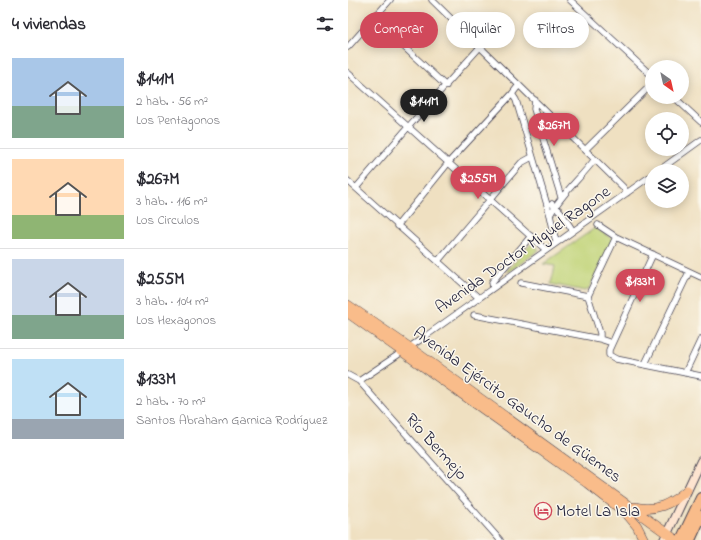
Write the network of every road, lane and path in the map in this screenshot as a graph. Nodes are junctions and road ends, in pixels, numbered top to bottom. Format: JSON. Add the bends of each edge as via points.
{"nodes":[{"id":1,"x":390,"y":0,"type":"edge"},
{"id":2,"x":432,"y":0,"type":"edge"},
{"id":3,"x":570,"y":0,"type":"edge"},
{"id":4,"x":380,"y":12,"type":"edge"},
{"id":5,"x":446,"y":14,"type":"edge"},
{"id":6,"x":360,"y":34,"type":"edge"},
{"id":7,"x":348,"y":47,"type":"edge"},
{"id":8,"x":405,"y":48,"type":"edge"},
{"id":9,"x":480,"y":48,"type":"joint"},
{"id":10,"x":645,"y":70,"type":"edge"},
{"id":11,"x":348,"y":74,"type":"edge"},
{"id":12,"x":519,"y":85,"type":"junction"},
{"id":13,"x":446,"y":86,"type":"junction"},
{"id":14,"x":645,"y":91,"type":"edge"},
{"id":15,"x":512,"y":94,"type":"junction"},
{"id":16,"x":534,"y":100,"type":"junction"},
{"id":17,"x":682,"y":104,"type":"edge"},
{"id":18,"x":701,"y":122,"type":"edge"},
{"id":19,"x":409,"y":126,"type":"junction"},
{"id":20,"x":701,"y":140,"type":"edge"},
{"id":21,"x":586,"y":149,"type":"junction"},
{"id":22,"x":532,"y":157,"type":"junction"},
{"id":23,"x":595,"y":159,"type":"junction"},
{"id":24,"x":449,"y":162,"type":"junction"},
{"id":25,"x":668,"y":164,"type":"edge"},
{"id":26,"x":645,"y":180,"type":"edge"},
{"id":27,"x":348,"y":182,"type":"edge"},
{"id":28,"x":356,"y":188,"type":"junction"},
{"id":29,"x":627,"y":193,"type":"junction"},
{"id":30,"x":561,"y":197,"type":"junction"},
{"id":31,"x":546,"y":199,"type":"junction"},
{"id":32,"x":490,"y":200,"type":"junction"},
{"id":33,"x":555,"y":206,"type":"junction"},
{"id":34,"x":550,"y":215,"type":"junction"},
{"id":35,"x":598,"y":225,"type":"dead end"},
{"id":36,"x":398,"y":226,"type":"junction"},
{"id":37,"x":573,"y":231,"type":"junction"},
{"id":38,"x":531,"y":236,"type":"junction"},
{"id":39,"x":616,"y":237,"type":"junction"},
{"id":40,"x":556,"y":242,"type":"junction"},
{"id":41,"x":546,"y":250,"type":"junction"},
{"id":42,"x":653,"y":254,"type":"junction"},
{"id":43,"x":438,"y":262,"type":"junction"},
{"id":44,"x":689,"y":272,"type":"junction"},
{"id":45,"x":701,"y":277,"type":"edge"},
{"id":46,"x":521,"y":283,"type":"dead end"},
{"id":47,"x":493,"y":288,"type":"junction"},
{"id":48,"x":588,"y":296,"type":"junction"},
{"id":49,"x":479,"y":298,"type":"junction"},
{"id":50,"x":348,"y":305,"type":"edge"},
{"id":51,"x":348,"y":313,"type":"edge"},
{"id":52,"x":474,"y":315,"type":"dead end"},
{"id":53,"x":600,"y":339,"type":"junction"},
{"id":54,"x":701,"y":339,"type":"edge"},
{"id":55,"x":612,"y":343,"type":"junction"},
{"id":56,"x":406,"y":349,"type":"junction"},
{"id":57,"x":645,"y":364,"type":"junction"},
{"id":58,"x":685,"y":373,"type":"junction"},
{"id":59,"x":348,"y":375,"type":"edge"},
{"id":60,"x":701,"y":376,"type":"edge"},
{"id":61,"x":359,"y":381,"type":"junction"},
{"id":62,"x":701,"y":461,"type":"edge"},
{"id":63,"x":687,"y":490,"type":"junction"},
{"id":64,"x":701,"y":498,"type":"edge"},
{"id":65,"x":631,"y":506,"type":"junction"},
{"id":66,"x":701,"y":516,"type":"edge"},
{"id":67,"x":665,"y":537,"type":"edge"},
{"id":68,"x":500,"y":540,"type":"edge"},
{"id":69,"x":644,"y":540,"type":"edge"},
{"id":70,"x":676,"y":540,"type":"edge"},
{"id":71,"x":681,"y":540,"type":"edge"},
{"id":72,"x":690,"y":540,"type":"edge"}],
"edges":[{"from":1,"to":4,"type":"street"},
{"from":2,"to":5,"type":"street"},
{"from":3,"to":10,"type":"street"},
{"from":6,"to":7,"type":"street"},
{"from":8,"to":13,"type":"street"},
{"from":9,"to":12,"type":"street"},
{"from":9,"to":13,"type":"street"},
{"from":11,"to":19,"type":"street"},
{"from":12,"to":15,"type":"street"},
{"from":12,"to":16,"type":"street"},
{"from":13,"to":19,"type":"street"},
{"from":14,"to":21,"type":"street"},
{"from":15,"to":22,"type":"street"},
{"from":15,"to":24,"type":"street"},
{"from":16,"to":21,"type":"street"},
{"from":16,"to":30,"type":"street","via":[[534,109]]},
{"from":17,"to":18,"type":"street"},
{"from":19,"to":24,"type":"street"},
{"from":19,"to":28,"type":"street"},
{"from":20,"to":25,"type":"street"},
{"from":21,"to":23,"type":"street"},
{"from":22,"to":31,"type":"street"},
{"from":22,"to":32,"type":"street","via":[[521,163]]},
{"from":23,"to":29,"type":"street"},
{"from":23,"to":30,"type":"street"},
{"from":24,"to":32,"type":"street"},
{"from":24,"to":36,"type":"street"},
{"from":26,"to":29,"type":"street","name":"Avenida Doctor Miguel Ragone"},
{"from":27,"to":28,"type":"street"},
{"from":28,"to":36,"type":"street"},
{"from":29,"to":37,"type":"street","name":"Avenida Doctor Miguel Ragone"},
{"from":30,"to":33,"type":"street"},
{"from":31,"to":33,"type":"street"},
{"from":31,"to":34,"type":"street"},
{"from":32,"to":38,"type":"street"},
{"from":32,"to":43,"type":"street"},
{"from":33,"to":34,"type":"street"},
{"from":33,"to":37,"type":"street"},
{"from":34,"to":40,"type":"street"},
{"from":35,"to":39,"type":"street"},
{"from":36,"to":43,"type":"street"},
{"from":37,"to":40,"type":"street","name":"Avenida Doctor Miguel Ragone"},
{"from":38,"to":41,"type":"street"},
{"from":38,"to":47,"type":"street","via":[[492,282]]},
{"from":39,"to":42,"type":"street"},
{"from":39,"to":48,"type":"street"},
{"from":40,"to":41,"type":"street","name":"Avenida Doctor Miguel Ragone"},
{"from":41,"to":47,"type":"street","name":"Avenida Doctor Miguel Ragone"},
{"from":42,"to":44,"type":"street"},
{"from":42,"to":55,"type":"street"},
{"from":43,"to":49,"type":"street"},
{"from":44,"to":45,"type":"street"},
{"from":44,"to":57,"type":"street"},
{"from":46,"to":48,"type":"street"},
{"from":47,"to":49,"type":"street","name":"Avenida Doctor Miguel Ragone"},
{"from":48,"to":53,"type":"street"},
{"from":49,"to":56,"type":"street","name":"Avenida Doctor Miguel Ragone"},
{"from":50,"to":56,"type":"main road","name":"Avenida Ejército Gaucho de Güemes"},
{"from":51,"to":56,"type":"main road","name":"Avenida Ejército Gaucho de Güemes"},
{"from":52,"to":53,"type":"street"},
{"from":53,"to":55,"type":"street"},
{"from":54,"to":58,"type":"street"},
{"from":55,"to":57,"type":"street","via":[[609,355],[616,359]]},
{"from":56,"to":61,"type":"street","name":"Avenida Doctor Miguel Ragone"},
{"from":56,"to":65,"type":"main road","name":"Avenida Ejército Gaucho de Güemes"},
{"from":56,"to":69,"type":"main road","name":"Avenida Ejército Gaucho de Güemes","via":[[627,514]]},
{"from":57,"to":58,"type":"street"},
{"from":58,"to":60,"type":"street"},
{"from":59,"to":61,"type":"street","name":"Río Bermejo"},
{"from":61,"to":68,"type":"street","name":"Río Bermejo"},
{"from":62,"to":63,"type":"main road"},
{"from":63,"to":65,"type":"main road","via":[[677,499],[660,507],[645,509]]},
{"from":63,"to":67,"type":"main road"},
{"from":64,"to":71,"type":"highway"},
{"from":65,"to":67,"type":"main road","name":"Avenida Ejército Gaucho de Güemes"},
{"from":66,"to":72,"type":"highway"},
{"from":67,"to":70,"type":"main road","name":"Avenida Ejército Gaucho de Güemes"}]}
